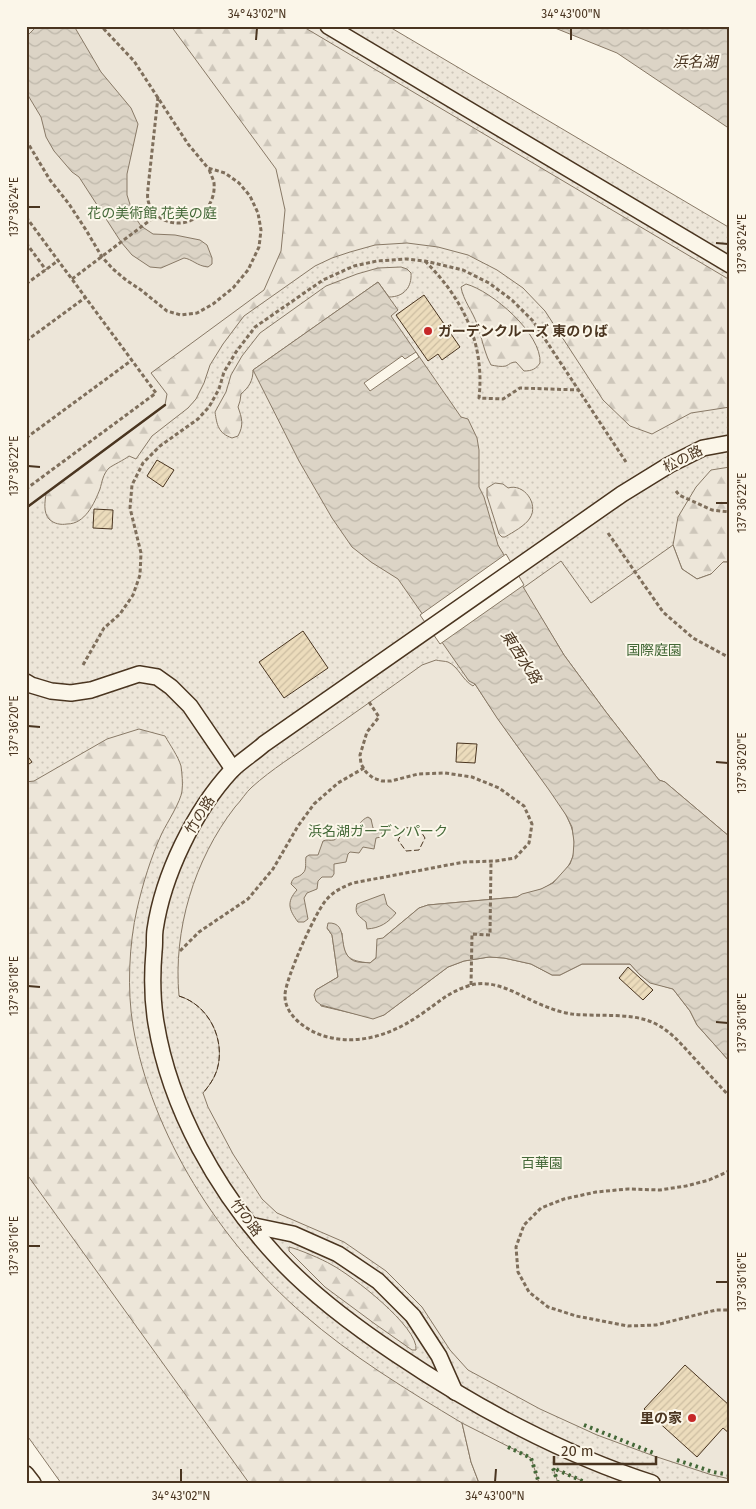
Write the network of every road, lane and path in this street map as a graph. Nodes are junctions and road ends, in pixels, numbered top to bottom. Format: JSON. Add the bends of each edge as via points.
{"nodes":[{"id":1,"x":101,"y":26,"type":"edge"},
{"id":2,"x":328,"y":26,"type":"edge"},
{"id":3,"x":158,"y":97,"type":"junction"},
{"id":4,"x":26,"y":140,"type":"edge"},
{"id":5,"x":208,"y":168,"type":"junction"},
{"id":6,"x":157,"y":215,"type":"junction"},
{"id":7,"x":26,"y":217,"type":"edge"},
{"id":8,"x":26,"y":243,"type":"edge"},
{"id":9,"x":102,"y":257,"type":"junction"},
{"id":10,"x":59,"y":260,"type":"junction"},
{"id":11,"x":425,"y":261,"type":"junction"},
{"id":12,"x":730,"y":265,"type":"edge"},
{"id":13,"x":46,"y":270,"type":"junction"},
{"id":14,"x":72,"y":279,"type":"junction"},
{"id":15,"x":26,"y":284,"type":"edge"},
{"id":16,"x":86,"y":297,"type":"junction"},
{"id":17,"x":26,"y":341,"type":"edge"},
{"id":18,"x":132,"y":360,"type":"junction"},
{"id":19,"x":579,"y":390,"type":"junction"},
{"id":20,"x":26,"y":438,"type":"edge"},
{"id":21,"x":730,"y":443,"type":"edge"},
{"id":22,"x":662,"y":469,"type":"junction"},
{"id":23,"x":640,"y":484,"type":"junction"},
{"id":24,"x":26,"y":489,"type":"edge"},
{"id":25,"x":730,"y":512,"type":"edge"},
{"id":26,"x":594,"y":514,"type":"junction"},
{"id":27,"x":730,"y":658,"type":"edge"},
{"id":28,"x":385,"y":660,"type":"joint"},
{"id":29,"x":355,"y":681,"type":"junction"},
{"id":30,"x":26,"y":682,"type":"edge"},
{"id":31,"x":69,"y":693,"type":"junction"},
{"id":32,"x":364,"y":768,"type":"junction"},
{"id":33,"x":233,"y":770,"type":"junction"},
{"id":34,"x":491,"y":861,"type":"junction"},
{"id":35,"x":180,"y":951,"type":"dead end"},
{"id":36,"x":471,"y":985,"type":"junction"},
{"id":37,"x":730,"y":1096,"type":"edge"},
{"id":38,"x":730,"y":1170,"type":"edge"},
{"id":39,"x":250,"y":1225,"type":"junction"},
{"id":40,"x":730,"y":1310,"type":"edge"},
{"id":41,"x":455,"y":1392,"type":"junction"},
{"id":42,"x":26,"y":1474,"type":"edge"},
{"id":43,"x":33,"y":1483,"type":"edge"},
{"id":44,"x":652,"y":1483,"type":"edge"}],
"edges":[{"from":1,"to":3,"type":"path","via":[[134,61]]},
{"from":2,"to":12,"type":"lane"},
{"from":3,"to":5,"type":"path","via":[[188,144]]},
{"from":3,"to":6,"type":"path","via":[[148,188],[148,201]]},
{"from":4,"to":9,"type":"path"},
{"from":5,"to":6,"type":"path","via":[[214,190],[206,211],[193,220],[176,224]]},
{"from":5,"to":9,"type":"path","via":[[225,173],[239,183],[258,213],[259,247],[248,270],[233,288],[197,313],[182,315],[167,311],[112,269]]},
{"from":6,"to":9,"type":"path"},
{"from":7,"to":10,"type":"path"},
{"from":8,"to":13,"type":"path"},
{"from":9,"to":14,"type":"path"},
{"from":10,"to":13,"type":"path"},
{"from":10,"to":14,"type":"path"},
{"from":11,"to":19,"type":"path","via":[[463,270],[512,300],[533,320]]},
{"from":11,"to":19,"type":"path","via":[[456,297],[470,326],[478,356],[479,398],[502,399],[520,388]]},
{"from":11,"to":31,"type":"path","via":[[377,261],[354,266],[322,280],[255,328],[224,372],[209,407],[142,463],[132,485],[130,508],[141,553],[140,575],[133,596],[104,628]]},
{"from":13,"to":15,"type":"path"},
{"from":14,"to":16,"type":"path"},
{"from":16,"to":17,"type":"path"},
{"from":16,"to":18,"type":"path"},
{"from":18,"to":20,"type":"path"},
{"from":18,"to":24,"type":"path","via":[[156,393]]},
{"from":19,"to":23,"type":"path"},
{"from":21,"to":22,"type":"lane","name":"松の路","via":[[703,448]]},
{"from":22,"to":23,"type":"lane","name":"松の路"},
{"from":22,"to":25,"type":"path","via":[[679,495],[712,510]]},
{"from":23,"to":26,"type":"lane","name":"松の路"},
{"from":26,"to":27,"type":"path","via":[[663,612],[693,638]]},
{"from":26,"to":28,"type":"lane","name":"松の路"},
{"from":28,"to":29,"type":"lane","name":"竹の路"},
{"from":29,"to":32,"type":"path","via":[[380,717],[367,732],[362,745],[360,755]]},
{"from":29,"to":33,"type":"lane","name":"竹の路","via":[[264,744]]},
{"from":30,"to":31,"type":"lane","via":[[51,691]]},
{"from":31,"to":33,"type":"lane","via":[[91,690],[139,674],[157,677],[190,706]]},
{"from":32,"to":34,"type":"path","via":[[382,782],[418,774],[472,777],[499,788],[524,806],[532,824],[529,843],[515,858]]},
{"from":32,"to":35,"type":"path","via":[[338,783],[314,804],[273,869],[248,899],[200,932]]},
{"from":33,"to":39,"type":"lane","name":"竹の路","via":[[205,805],[182,844],[166,886],[155,930],[152,976],[155,1021],[165,1065],[185,1117],[210,1167]]},
{"from":34,"to":36,"type":"path","via":[[490,935],[472,934]]},
{"from":34,"to":36,"type":"path","via":[[464,862],[353,883],[339,889],[318,911],[288,979],[284,996],[289,1012],[301,1024],[322,1036],[344,1041],[368,1039],[390,1032],[450,993]]},
{"from":36,"to":37,"type":"path","via":[[490,984],[570,1014],[632,1017],[653,1022],[672,1035]]},
{"from":38,"to":40,"type":"path","via":[[686,1186],[596,1192],[564,1199],[541,1208],[524,1225],[516,1247],[518,1272],[529,1292],[548,1307],[576,1316],[628,1326]]},
{"from":39,"to":41,"type":"lane","name":"竹の路","via":[[317,1296],[367,1335]]},
{"from":39,"to":41,"type":"lane","via":[[294,1234],[338,1254],[378,1281],[413,1316],[439,1356]]},
{"from":41,"to":44,"type":"lane","name":"竹の路","via":[[529,1432]]},
{"from":42,"to":43,"type":"lane"}]}
